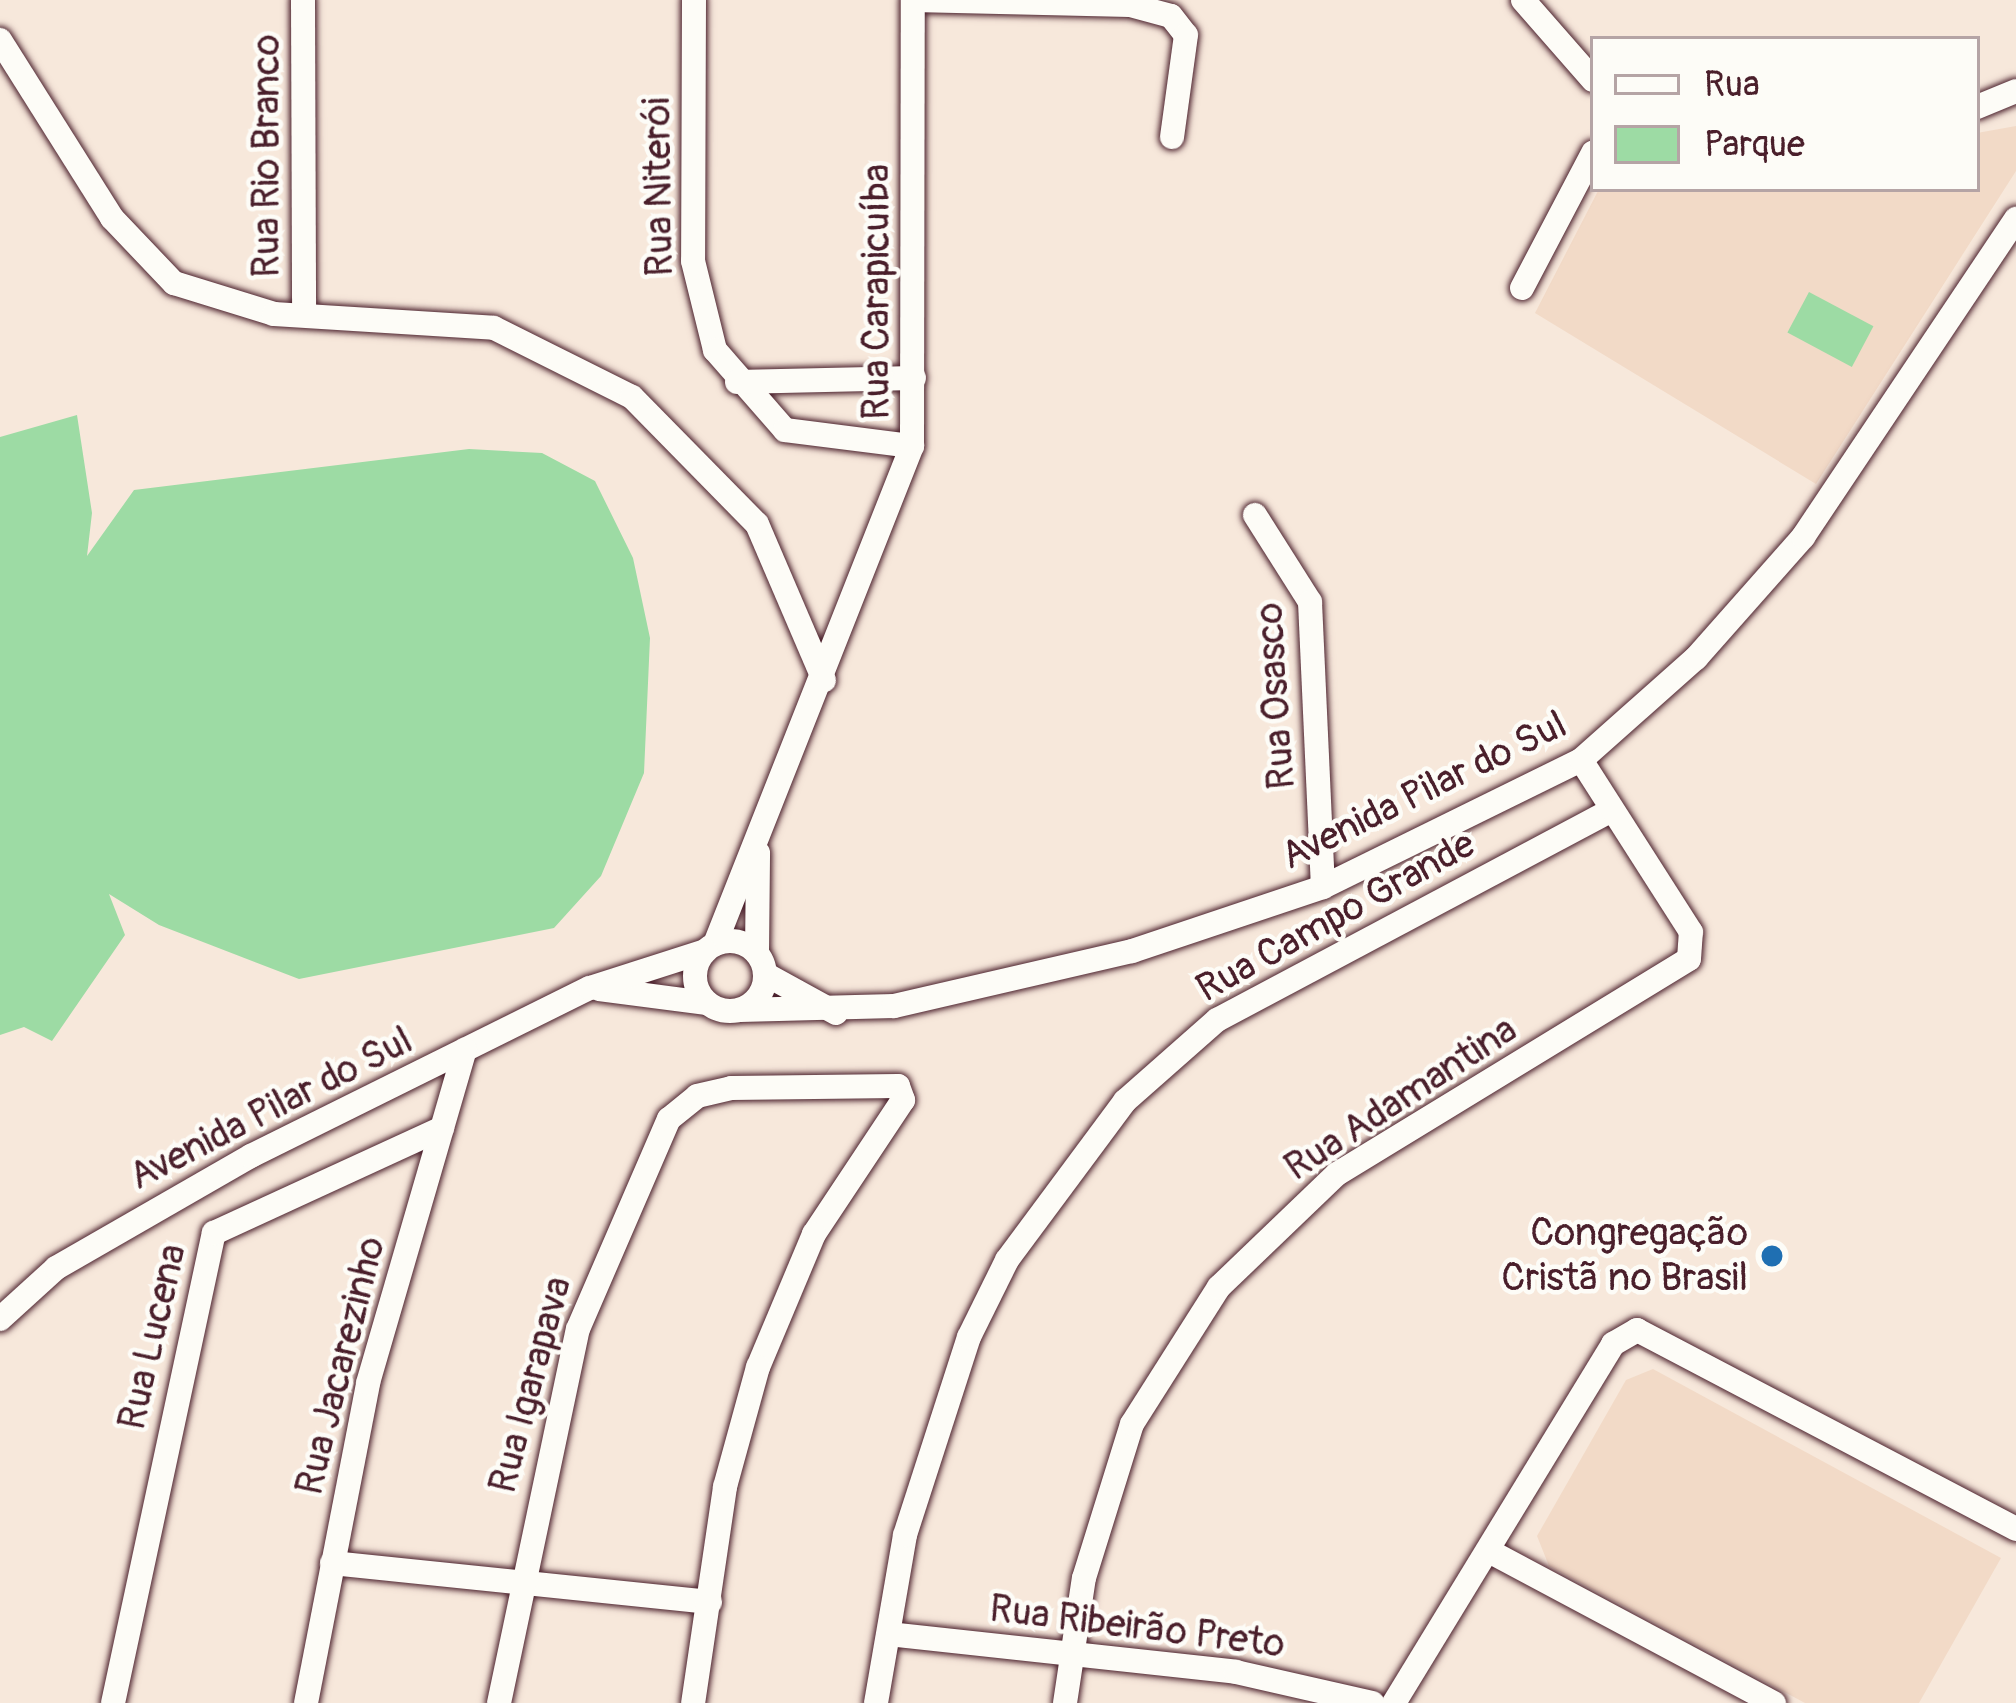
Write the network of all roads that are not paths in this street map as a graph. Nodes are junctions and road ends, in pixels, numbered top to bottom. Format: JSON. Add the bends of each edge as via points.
{"nodes":[{"id":1,"x":303,"y":0,"type":"edge"},
{"id":2,"x":694,"y":0,"type":"edge"},
{"id":3,"x":914,"y":0,"type":"edge"},
{"id":4,"x":1523,"y":0,"type":"edge"},
{"id":5,"x":0,"y":40,"type":"edge"},
{"id":6,"x":1590,"y":77,"type":"edge"},
{"id":7,"x":2014,"y":95,"type":"edge"},
{"id":8,"x":1980,"y":106,"type":"edge"},
{"id":9,"x":1172,"y":137,"type":"dead end"},
{"id":10,"x":1590,"y":159,"type":"edge"},
{"id":11,"x":2016,"y":219,"type":"edge"},
{"id":12,"x":1522,"y":288,"type":"dead end"},
{"id":13,"x":304,"y":313,"type":"junction"},
{"id":14,"x":914,"y":378,"type":"junction"},
{"id":15,"x":737,"y":382,"type":"junction"},
{"id":16,"x":912,"y":446,"type":"junction"},
{"id":17,"x":1255,"y":515,"type":"dead end"},
{"id":18,"x":824,"y":680,"type":"junction"},
{"id":19,"x":1581,"y":760,"type":"junction"},
{"id":20,"x":1610,"y":811,"type":"junction"},
{"id":21,"x":758,"y":844,"type":"junction"},
{"id":22,"x":1323,"y":887,"type":"junction"},
{"id":23,"x":710,"y":948,"type":"junction"},
{"id":24,"x":761,"y":964,"type":"junction"},
{"id":25,"x":590,"y":988,"type":"junction"},
{"id":26,"x":707,"y":1003,"type":"junction"},
{"id":27,"x":740,"y":1010,"type":"junction"},
{"id":28,"x":838,"y":1014,"type":"junction"},
{"id":29,"x":465,"y":1050,"type":"junction"},
{"id":30,"x":442,"y":1128,"type":"junction"},
{"id":31,"x":0,"y":1319,"type":"edge"},
{"id":32,"x":2016,"y":1529,"type":"edge"},
{"id":33,"x":1489,"y":1551,"type":"junction"},
{"id":34,"x":332,"y":1563,"type":"junction"},
{"id":35,"x":520,"y":1580,"type":"junction"},
{"id":36,"x":710,"y":1602,"type":"junction"},
{"id":37,"x":889,"y":1634,"type":"junction"},
{"id":38,"x":1071,"y":1655,"type":"junction"},
{"id":39,"x":113,"y":1703,"type":"edge"},
{"id":40,"x":306,"y":1703,"type":"edge"},
{"id":41,"x":499,"y":1703,"type":"edge"},
{"id":42,"x":693,"y":1703,"type":"edge"},
{"id":43,"x":876,"y":1703,"type":"edge"},
{"id":44,"x":1065,"y":1703,"type":"edge"},
{"id":45,"x":1373,"y":1703,"type":"edge"},
{"id":46,"x":1394,"y":1703,"type":"edge"},
{"id":47,"x":1774,"y":1703,"type":"edge"}],
"edges":[{"from":1,"to":13,"type":"street","name":"Rua Rio Branco"},
{"from":2,"to":15,"type":"street","name":"Rua Niterói","via":[[696,290]]},
{"from":3,"to":9,"type":"street","via":[[1130,5],[1172,16],[1186,35]]},
{"from":3,"to":14,"type":"street","name":"Rua Carapicuíba"},
{"from":4,"to":6,"type":"street"},
{"from":5,"to":13,"type":"street","via":[[112,218],[174,283],[207,301]]},
{"from":7,"to":8,"type":"street"},
{"from":10,"to":12,"type":"street"},
{"from":11,"to":19,"type":"street","name":"Avenida Pilar do Sul","via":[[1803,537],[1696,658]]},
{"from":13,"to":18,"type":"street","via":[[494,328],[632,397],[757,524]]},
{"from":14,"to":15,"type":"street"},
{"from":14,"to":16,"type":"street","name":"Rua Carapicuíba"},
{"from":15,"to":16,"type":"street","name":"Rua Niterói","via":[[805,437]]},
{"from":16,"to":18,"type":"street","name":"Rua Carapicuíba"},
{"from":17,"to":22,"type":"street","name":"Rua Osasco","via":[[1310,602]]},
{"from":18,"to":21,"type":"street","name":"Rua Carapicuíba"},
{"from":19,"to":20,"type":"street"},
{"from":19,"to":22,"type":"street","name":"Avenida Pilar do Sul"},
{"from":20,"to":37,"type":"street","name":"Rua Campo Grande","via":[[1233,1010],[1126,1101],[1007,1261],[969,1337],[926,1454]]},
{"from":20,"to":38,"type":"street","name":"Rua Adamantina","via":[[1691,932],[1682,969],[1337,1174],[1219,1287],[1132,1424]]},
{"from":21,"to":23,"type":"street","name":"Rua Carapicuíba"},
{"from":21,"to":24,"type":"street","name":"Rua Carapicuíba"},
{"from":22,"to":28,"type":"street","name":"Avenida Pilar do Sul","via":[[1049,974]]},
{"from":23,"to":24,"type":"street","name":"Avenida Pilar do Sul"},
{"from":23,"to":25,"type":"street","name":"Avenida Pilar do Sul"},
{"from":23,"to":26,"type":"street","via":[[695,983]]},
{"from":24,"to":27,"type":"street"},
{"from":24,"to":28,"type":"street","name":"Avenida Pilar do Sul"},
{"from":25,"to":26,"type":"street","name":"Avenida Pilar do Sul"},
{"from":25,"to":29,"type":"street","name":"Avenida Pilar do Sul"},
{"from":26,"to":27,"type":"street","name":"Avenida Pilar do Sul"},
{"from":27,"to":28,"type":"street","name":"Avenida Pilar do Sul"},
{"from":29,"to":30,"type":"street","name":"Rua Jacarezinho"},
{"from":29,"to":31,"type":"street","name":"Avenida Pilar do Sul","via":[[131,1222]]},
{"from":30,"to":34,"type":"street","name":"Rua Jacarezinho","via":[[368,1383]]},
{"from":30,"to":39,"type":"street","name":"Rua Lucena","via":[[214,1233],[188,1314]]},
{"from":32,"to":33,"type":"street","via":[[1665,1336],[1637,1330],[1613,1344]]},
{"from":33,"to":46,"type":"street"},
{"from":33,"to":47,"type":"street"},
{"from":34,"to":35,"type":"street"},
{"from":34,"to":40,"type":"street","name":"Rua Jacarezinho"},
{"from":35,"to":36,"type":"street"},
{"from":35,"to":36,"type":"street","name":"Rua Igarapava","via":[[578,1329],[626,1199],[682,1103],[731,1088],[903,1090],[814,1234],[758,1367]]},
{"from":35,"to":41,"type":"street","name":"Rua Igarapava"},
{"from":36,"to":42,"type":"street"},
{"from":37,"to":38,"type":"street","name":"Rua Ribeirão Preto"},
{"from":37,"to":43,"type":"street","name":"Rua Campo Grande"},
{"from":38,"to":44,"type":"street","name":"Rua Adamantina"},
{"from":38,"to":45,"type":"street","name":"Rua Ribeirão Preto","via":[[1259,1676]]}]}
